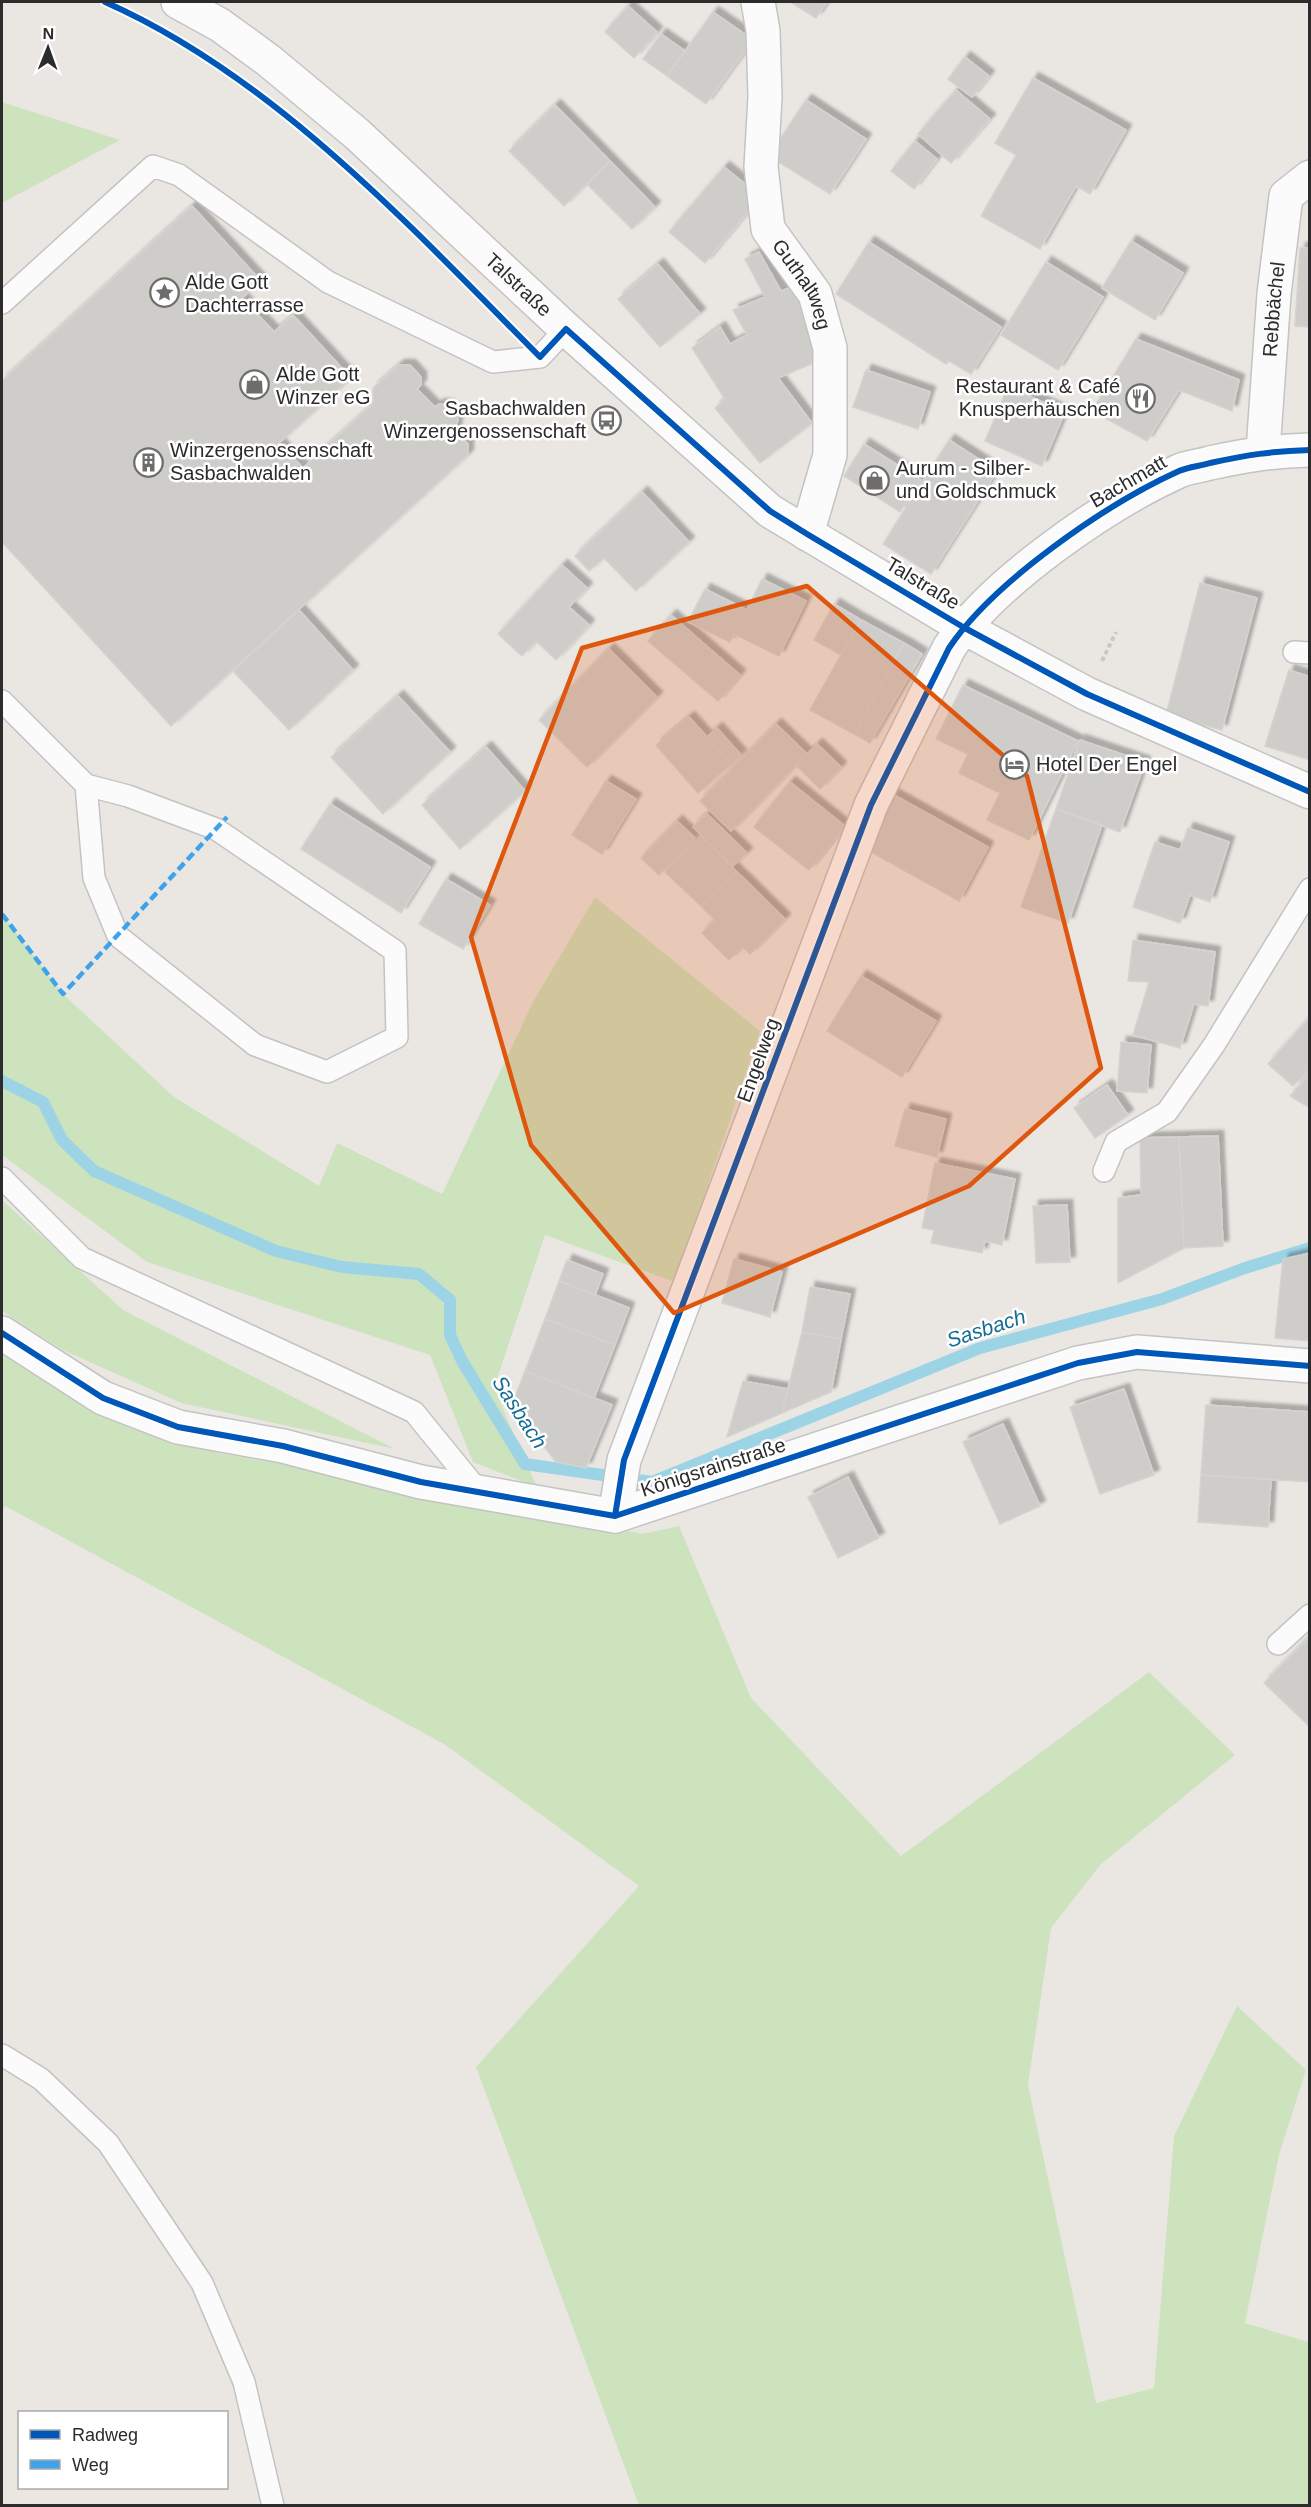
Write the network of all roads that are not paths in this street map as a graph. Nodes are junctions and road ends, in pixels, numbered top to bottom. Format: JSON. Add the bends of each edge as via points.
{"nodes":[{"id":1,"x":178,"y":2,"type":"edge"},
{"id":2,"x":758,"y":2,"type":"edge"},
{"id":3,"x":1310,"y":177,"type":"edge"},
{"id":4,"x":2,"y":303,"type":"edge"},
{"id":5,"x":566,"y":329,"type":"junction"},
{"id":6,"x":1310,"y":450,"type":"edge"},
{"id":7,"x":1263,"y":451,"type":"junction"},
{"id":8,"x":807,"y":534,"type":"junction"},
{"id":9,"x":963,"y":627,"type":"junction"},
{"id":10,"x":2,"y":701,"type":"edge"},
{"id":11,"x":86,"y":785,"type":"junction"},
{"id":12,"x":1310,"y":792,"type":"edge"},
{"id":13,"x":1310,"y":889,"type":"edge"},
{"id":14,"x":1104,"y":1171,"type":"dead end"},
{"id":15,"x":2,"y":1178,"type":"edge"},
{"id":16,"x":2,"y":1333,"type":"edge"},
{"id":17,"x":1310,"y":1366,"type":"edge"},
{"id":18,"x":480,"y":1493,"type":"junction"},
{"id":19,"x":615,"y":1516,"type":"junction"},
{"id":20,"x":1310,"y":1615,"type":"edge"},
{"id":21,"x":1278,"y":1644,"type":"dead end"},
{"id":22,"x":2,"y":2055,"type":"edge"},
{"id":23,"x":273,"y":2505,"type":"edge"}],
"edges":[{"from":1,"to":5,"type":"street","name":"Talstraße","via":[[220,25],[268,60],[357,134]]},
{"from":2,"to":8,"type":"street","name":"Guthaltweg","via":[[765,97],[761,167],[768,229],[815,294],[830,348],[830,455]]},
{"from":3,"to":7,"type":"street","name":"Rebbächel","via":[[1286,196],[1274,294]]},
{"from":4,"to":5,"type":"lane","via":[[153,166],[179,175],[328,282],[493,362],[540,357]]},
{"from":5,"to":8,"type":"street","name":"Talstraße","via":[[770,511]]},
{"from":6,"to":7,"type":"street","name":"Bachmatt"},
{"from":7,"to":9,"type":"street","name":"Bachmatt","via":[[1181,470],[1101,515],[1031,565]]},
{"from":8,"to":9,"type":"street","name":"Talstraße"},
{"from":9,"to":12,"type":"street","name":"Talstraße","via":[[1087,694]]},
{"from":9,"to":19,"type":"street","name":"Engelweg","via":[[871,805],[624,1460]]},
{"from":10,"to":11,"type":"lane"},
{"from":11,"to":11,"type":"lane","via":[[94,878],[118,936],[255,1045],[327,1072],[397,1037],[395,951],[216,829],[128,796]]},
{"from":13,"to":14,"type":"lane","via":[[1214,1045],[1167,1112],[1116,1143]]},
{"from":15,"to":18,"type":"lane","via":[[82,1258],[414,1412]]},
{"from":16,"to":18,"type":"street","name":"Königsrainstraße","via":[[103,1398],[178,1427],[283,1446]]},
{"from":17,"to":19,"type":"street","name":"Königsrainstraße","via":[[1137,1352],[1078,1363]]},
{"from":18,"to":19,"type":"street","name":"Königsrainstraße"},
{"from":20,"to":21,"type":"lane"},
{"from":22,"to":23,"type":"lane","via":[[41,2079],[108,2143],[202,2283],[244,2382]]}]}
